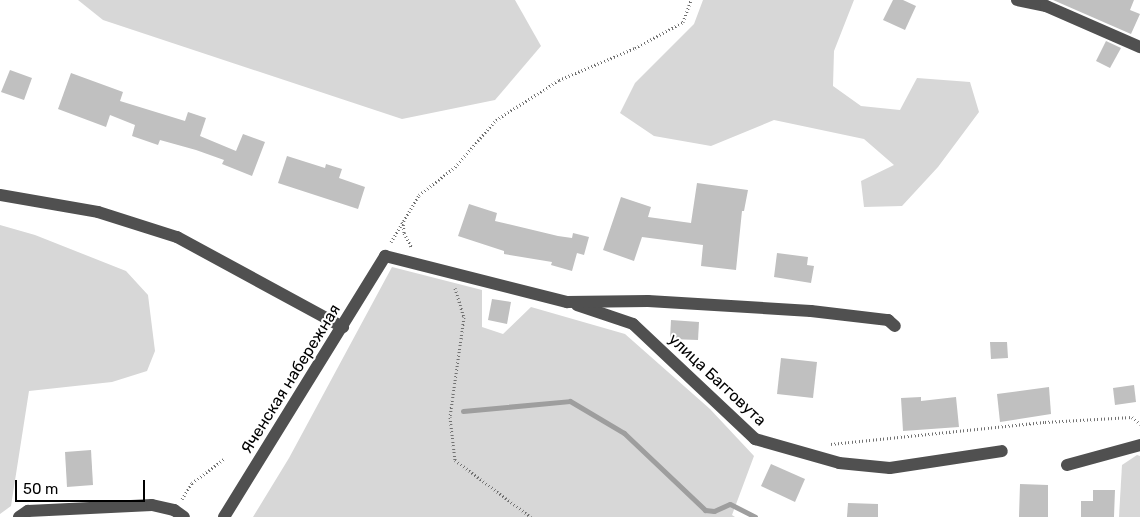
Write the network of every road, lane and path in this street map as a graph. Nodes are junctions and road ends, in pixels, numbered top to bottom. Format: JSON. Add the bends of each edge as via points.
{"nodes":[{"id":1,"x":691,"y":0,"type":"edge"},
{"id":2,"x":1017,"y":0,"type":"edge"},
{"id":3,"x":1140,"y":47,"type":"edge"},
{"id":4,"x":0,"y":194,"type":"edge"},
{"id":5,"x":385,"y":256,"type":"junction"},
{"id":6,"x":450,"y":273,"type":"junction"},
{"id":7,"x":567,"y":302,"type":"junction"},
{"id":8,"x":895,"y":326,"type":"dead end"},
{"id":9,"x":343,"y":327,"type":"junction"},
{"id":10,"x":1140,"y":424,"type":"edge"},
{"id":11,"x":1140,"y":445,"type":"edge"},
{"id":12,"x":1002,"y":451,"type":"dead end"},
{"id":13,"x":799,"y":453,"type":"junction"},
{"id":14,"x":224,"y":459,"type":"dead end"},
{"id":15,"x":1067,"y":465,"type":"dead end"},
{"id":16,"x":179,"y":513,"type":"edge"},
{"id":17,"x":19,"y":517,"type":"edge"},
{"id":18,"x":224,"y":517,"type":"edge"},
{"id":19,"x":531,"y":517,"type":"edge"}],
"edges":[{"from":1,"to":5,"type":"path","via":[[683,22],[634,48],[559,80],[496,120],[455,167],[419,195]]},
{"from":2,"to":3,"type":"street","via":[[1046,6]]},
{"from":4,"to":9,"type":"street","via":[[98,212],[177,237]]},
{"from":5,"to":6,"type":"street"},
{"from":5,"to":9,"type":"street","name":"Яченская набережная"},
{"from":6,"to":7,"type":"street"},
{"from":6,"to":19,"type":"path","via":[[464,318],[450,418],[455,460]]},
{"from":7,"to":8,"type":"street","via":[[648,301],[811,311],[888,320]]},
{"from":7,"to":13,"type":"street","name":"улица Багговута","via":[[633,324],[755,439]]},
{"from":9,"to":18,"type":"street","name":"Яченская набережная"},
{"from":10,"to":13,"type":"path","via":[[1132,417],[1045,422],[820,445]]},
{"from":11,"to":15,"type":"street"},
{"from":12,"to":13,"type":"street","name":"улица Багговута","via":[[890,468]]},
{"from":14,"to":16,"type":"path","via":[[192,484]]},
{"from":16,"to":17,"type":"street","via":[[152,505],[28,511]]}]}
